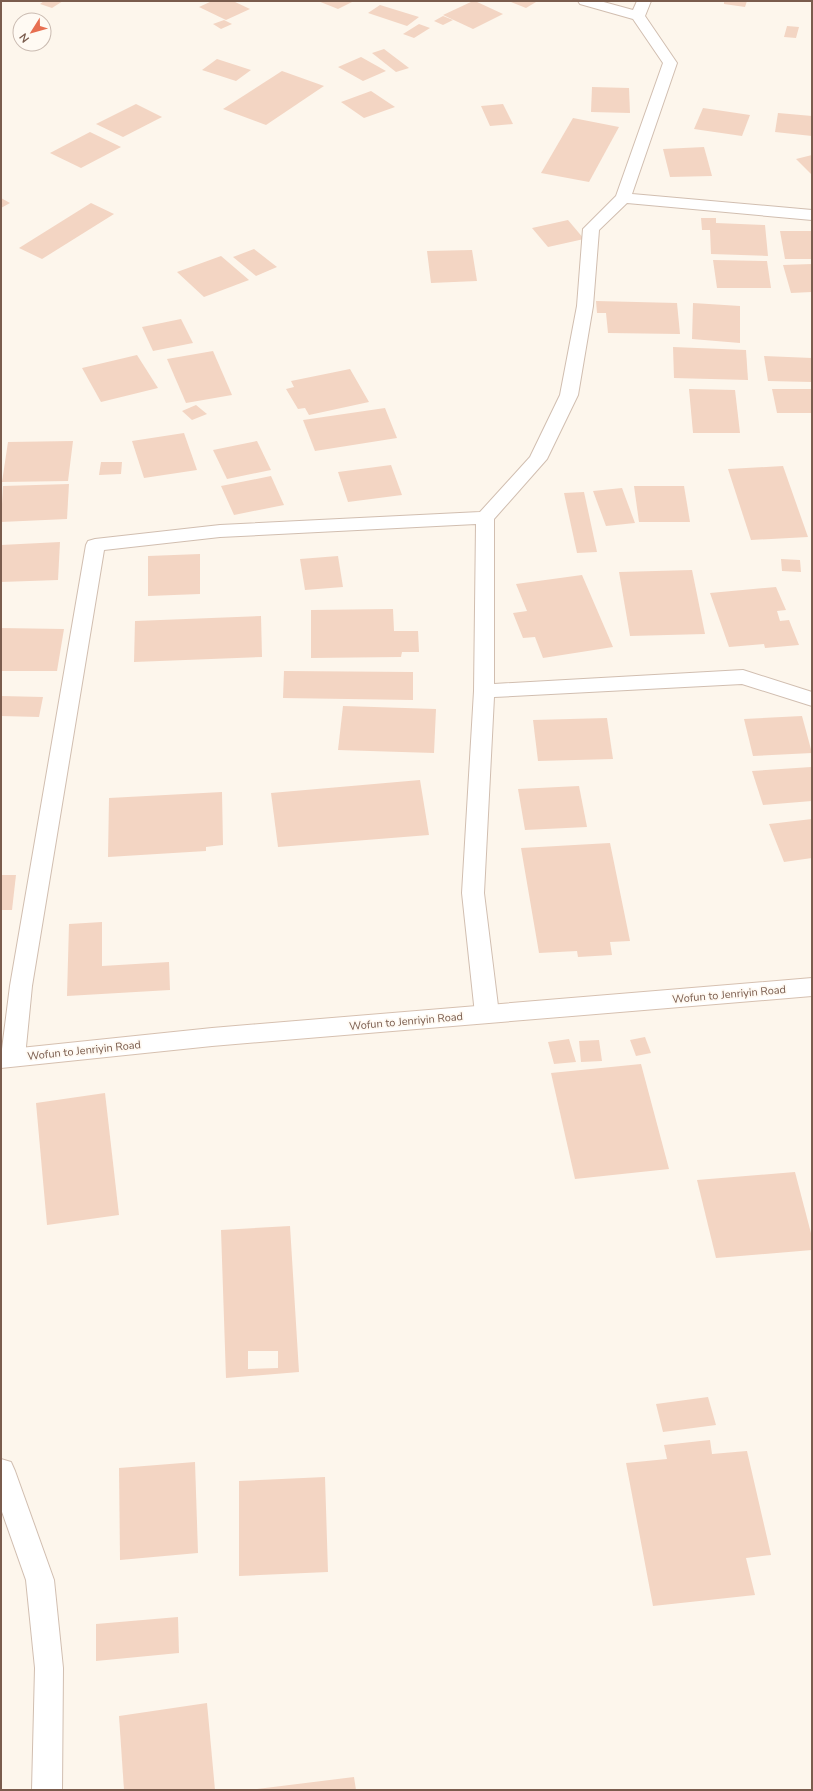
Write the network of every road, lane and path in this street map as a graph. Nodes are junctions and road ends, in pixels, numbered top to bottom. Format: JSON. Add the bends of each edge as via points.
{"nodes":[{"id":1,"x":584,"y":1,"type":"edge"},
{"id":2,"x":641,"y":8,"type":"edge"},
{"id":3,"x":623,"y":198,"type":"junction"},
{"id":4,"x":812,"y":215,"type":"edge"},
{"id":5,"x":485,"y":518,"type":"junction"},
{"id":6,"x":484,"y":692,"type":"junction"},
{"id":7,"x":812,"y":699,"type":"edge"},
{"id":8,"x":812,"y":987,"type":"edge"},
{"id":9,"x":487,"y":1014,"type":"junction"},
{"id":10,"x":7,"y":1058,"type":"edge"},
{"id":11,"x":1,"y":1471,"type":"edge"},
{"id":12,"x":47,"y":1790,"type":"edge"}],
"edges":[{"from":1,"to":2,"type":"street"},
{"from":2,"to":3,"type":"street","via":[[670,63]]},
{"from":3,"to":4,"type":"street"},
{"from":3,"to":5,"type":"street","via":[[591,229],[584,306],[569,395],[538,459]]},
{"from":5,"to":6,"type":"street"},
{"from":5,"to":10,"type":"street","via":[[220,532],[95,545]]},
{"from":6,"to":7,"type":"street","via":[[743,676]]},
{"from":6,"to":9,"type":"street","via":[[473,893]]},
{"from":8,"to":9,"type":"street","name":"Wofun to Jenriyin Road"},
{"from":9,"to":10,"type":"street","name":"Wofun to Jenriyin Road","via":[[212,1037]]},
{"from":11,"to":12,"type":"street","via":[[40,1580],[49,1668]]}]}
